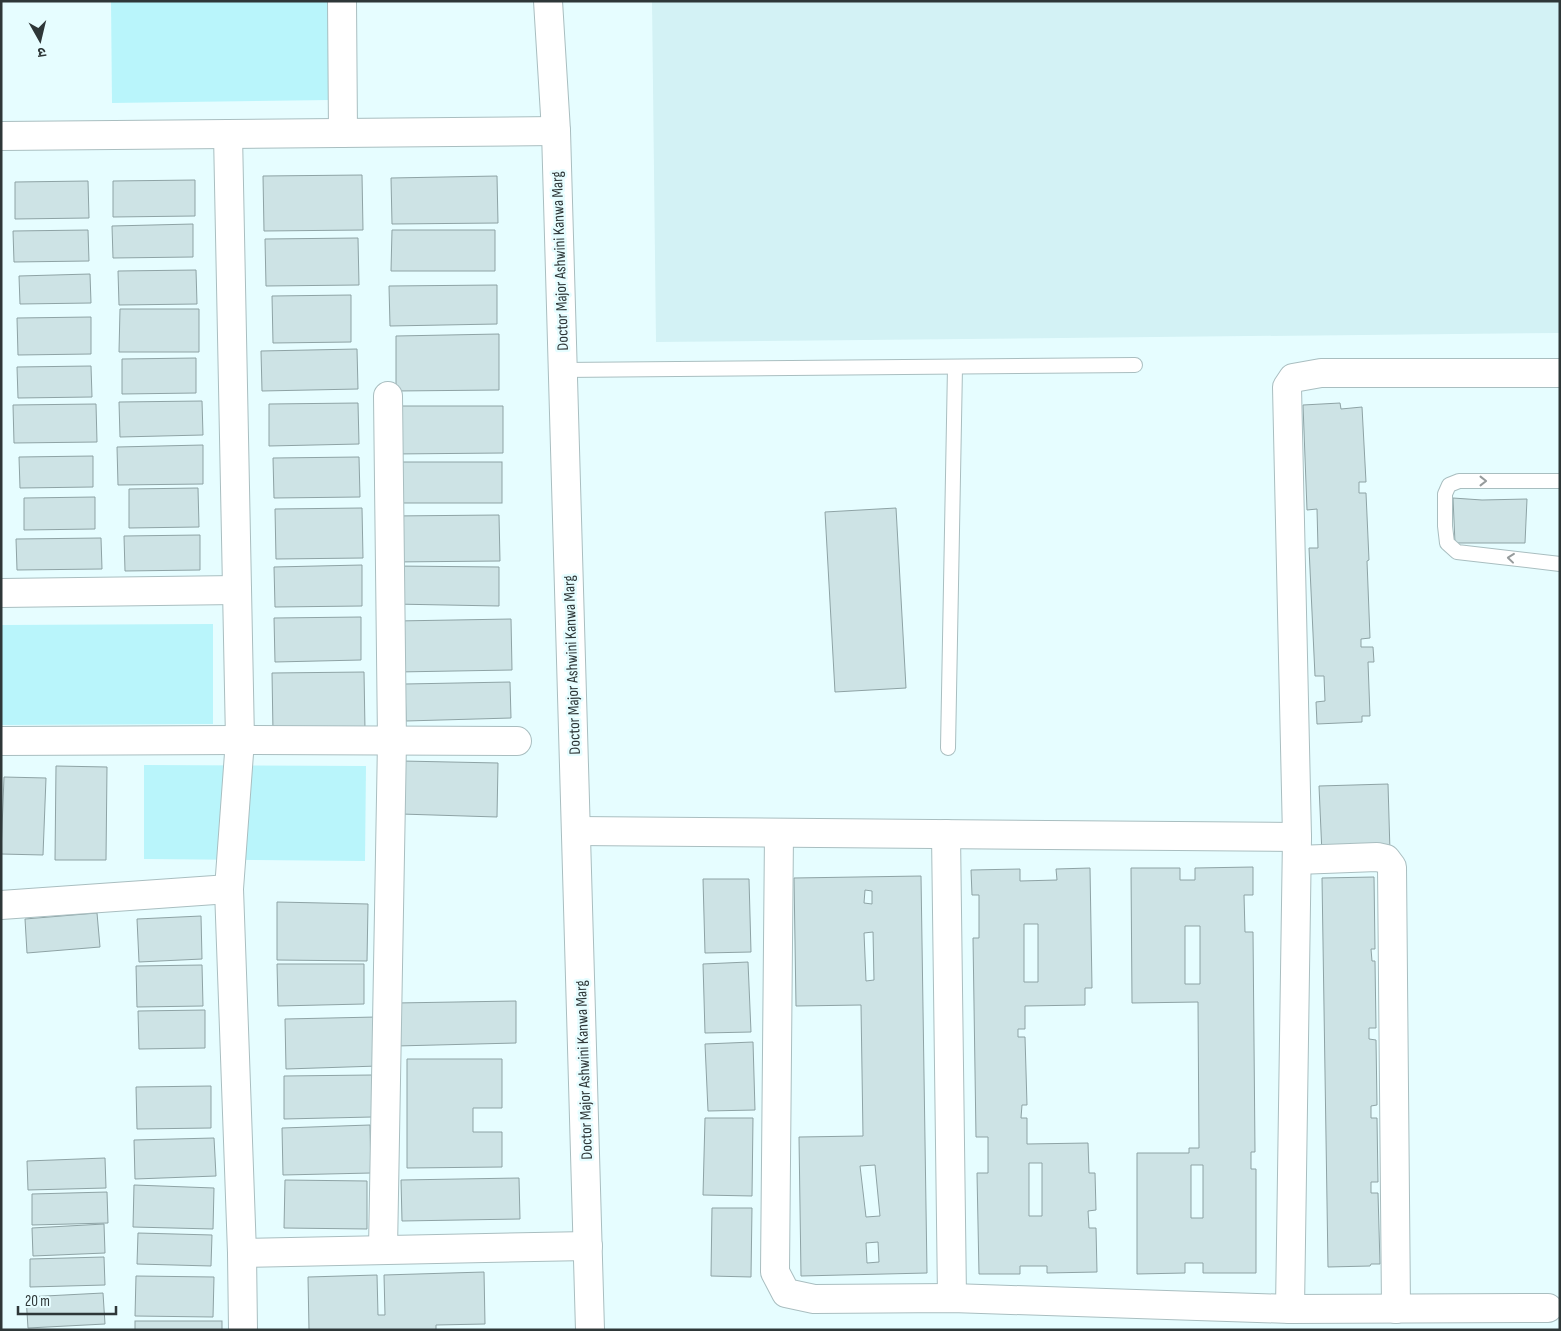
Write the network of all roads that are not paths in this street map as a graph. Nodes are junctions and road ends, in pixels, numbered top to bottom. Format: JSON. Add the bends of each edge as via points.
{"nodes":[{"id":1,"x":342,"y":1,"type":"edge"},
{"id":2,"x":548,"y":1,"type":"edge"},
{"id":3,"x":556,"y":131,"type":"junction"},
{"id":4,"x":343,"y":133,"type":"junction"},
{"id":5,"x":228,"y":134,"type":"junction"},
{"id":6,"x":1,"y":136,"type":"edge"},
{"id":7,"x":1135,"y":365,"type":"dead end"},
{"id":8,"x":955,"y":367,"type":"junction"},
{"id":9,"x":562,"y":370,"type":"junction"},
{"id":10,"x":1560,"y":373,"type":"edge"},
{"id":11,"x":388,"y":396,"type":"dead end"},
{"id":12,"x":1560,"y":481,"type":"edge"},
{"id":13,"x":1560,"y":564,"type":"edge"},
{"id":14,"x":237,"y":590,"type":"junction"},
{"id":15,"x":1,"y":593,"type":"edge"},
{"id":16,"x":240,"y":740,"type":"junction"},
{"id":17,"x":392,"y":740,"type":"junction"},
{"id":18,"x":517,"y":741,"type":"dead end"},
{"id":19,"x":1,"y":742,"type":"edge"},
{"id":20,"x":948,"y":748,"type":"dead end"},
{"id":21,"x":576,"y":831,"type":"junction"},
{"id":22,"x":779,"y":832,"type":"junction"},
{"id":23,"x":946,"y":834,"type":"junction"},
{"id":24,"x":1297,"y":849,"type":"junction"},
{"id":25,"x":229,"y":889,"type":"junction"},
{"id":26,"x":1,"y":905,"type":"edge"},
{"id":27,"x":588,"y":1246,"type":"junction"},
{"id":28,"x":383,"y":1250,"type":"junction"},
{"id":29,"x":242,"y":1253,"type":"junction"},
{"id":30,"x":952,"y":1298,"type":"junction"},
{"id":31,"x":1548,"y":1308,"type":"dead end"},
{"id":32,"x":1290,"y":1309,"type":"junction"},
{"id":33,"x":1396,"y":1309,"type":"junction"},
{"id":34,"x":243,"y":1330,"type":"edge"},
{"id":35,"x":590,"y":1330,"type":"edge"}],
"edges":[{"from":1,"to":4,"type":"street"},
{"from":2,"to":3,"type":"street","name":"Doctor Major Ashwini Kanwa Marg"},
{"from":3,"to":4,"type":"street"},
{"from":3,"to":9,"type":"street","name":"Doctor Major Ashwini Kanwa Marg"},
{"from":4,"to":5,"type":"street"},
{"from":5,"to":6,"type":"street"},
{"from":5,"to":14,"type":"street"},
{"from":7,"to":8,"type":"lane"},
{"from":8,"to":9,"type":"lane"},
{"from":8,"to":20,"type":"lane"},
{"from":9,"to":21,"type":"street","name":"Doctor Major Ashwini Kanwa Marg"},
{"from":10,"to":24,"type":"street","via":[[1321,373],[1293,378],[1287,387]]},
{"from":11,"to":17,"type":"street"},
{"from":13,"to":12,"type":"lane","one_way":true,"via":[[1457,552],[1447,543],[1445,526],[1445,494],[1449,486],[1459,481]]},
{"from":14,"to":15,"type":"street"},
{"from":14,"to":16,"type":"street"},
{"from":16,"to":17,"type":"street"},
{"from":16,"to":19,"type":"street"},
{"from":16,"to":25,"type":"street"},
{"from":17,"to":18,"type":"street"},
{"from":17,"to":28,"type":"street"},
{"from":21,"to":22,"type":"street"},
{"from":21,"to":27,"type":"street","name":"Doctor Major Ashwini Kanwa Marg"},
{"from":22,"to":23,"type":"street"},
{"from":22,"to":30,"type":"street","via":[[775,1272],[786,1293],[814,1299]]},
{"from":23,"to":24,"type":"street"},
{"from":23,"to":30,"type":"street"},
{"from":24,"to":32,"type":"street"},
{"from":24,"to":33,"type":"street","via":[[1377,857],[1386,859],[1392,867]]},
{"from":25,"to":26,"type":"street"},
{"from":25,"to":29,"type":"street"},
{"from":27,"to":28,"type":"street"},
{"from":27,"to":35,"type":"street","name":"Doctor Major Ashwini Kanwa Marg"},
{"from":28,"to":29,"type":"street"},
{"from":29,"to":34,"type":"street"},
{"from":30,"to":32,"type":"street"},
{"from":31,"to":33,"type":"street"},
{"from":32,"to":33,"type":"street"}]}
